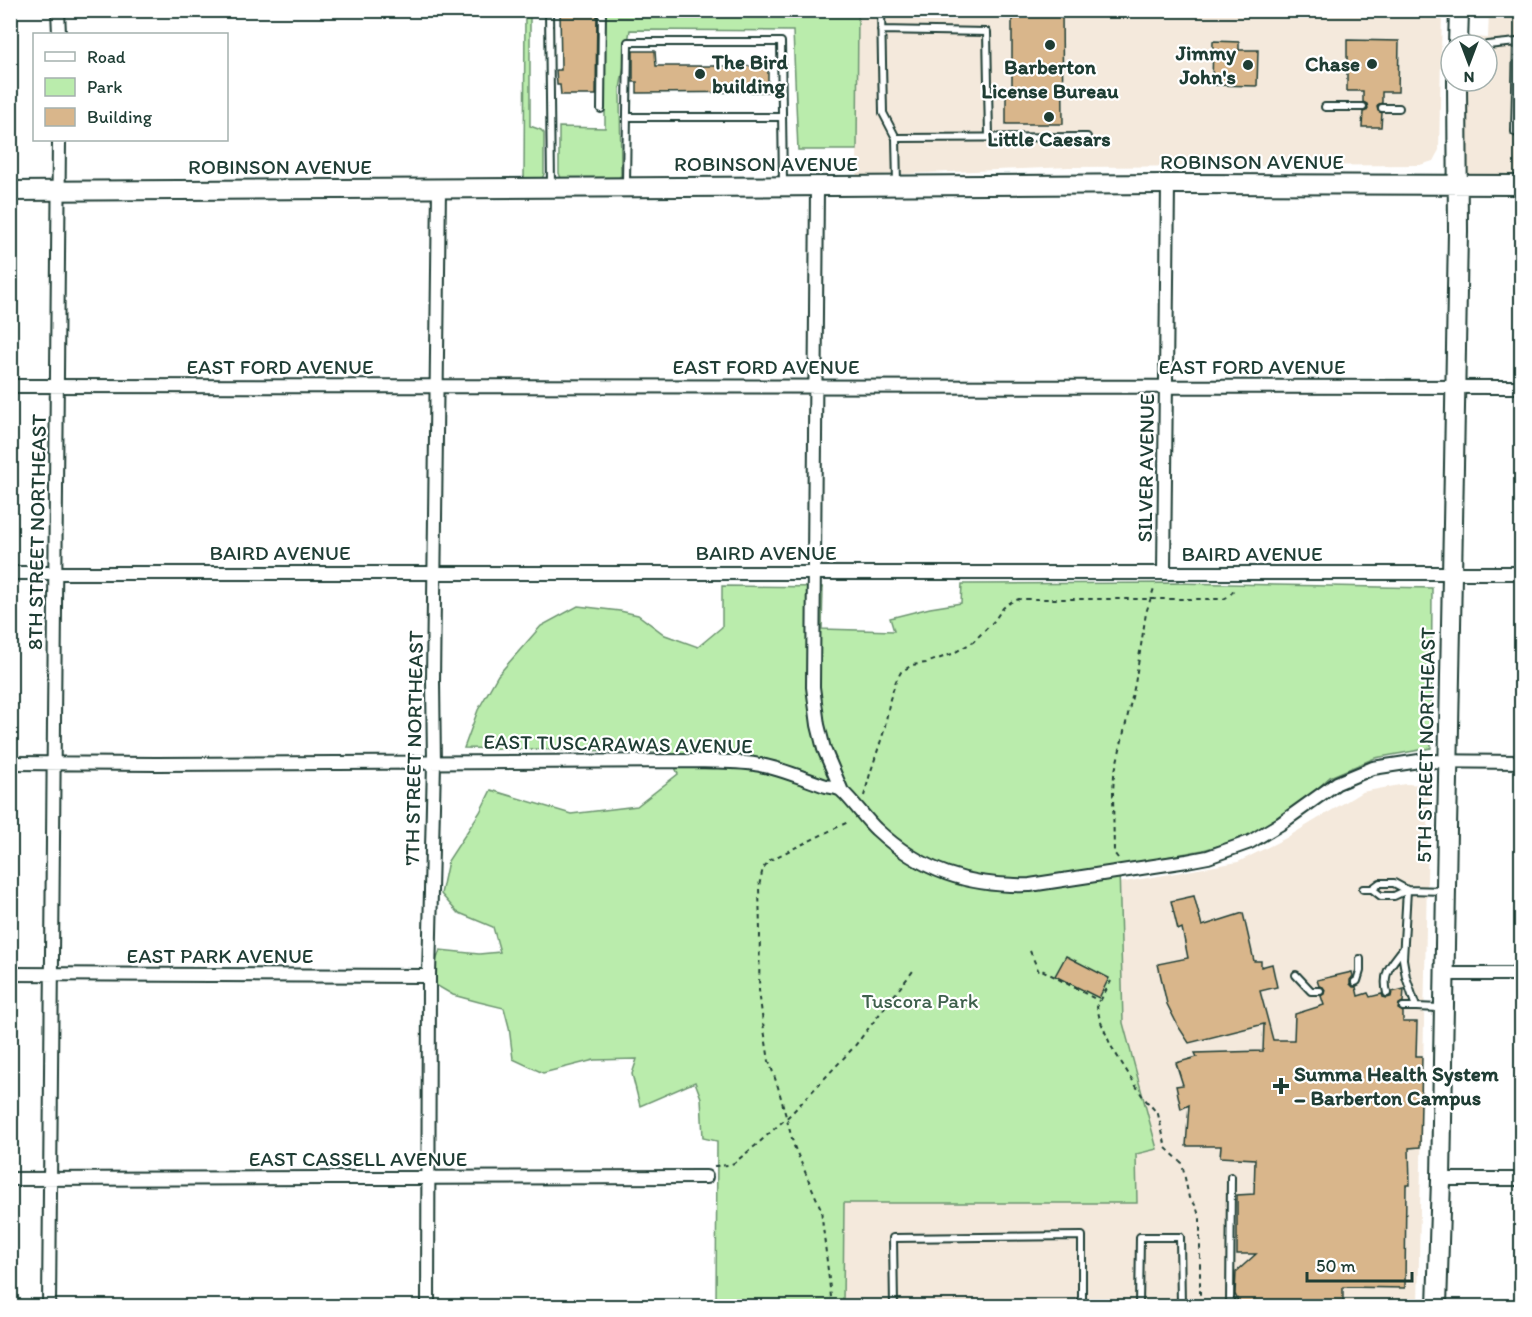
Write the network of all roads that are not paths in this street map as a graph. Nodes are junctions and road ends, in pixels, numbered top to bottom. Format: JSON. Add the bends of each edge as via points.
{"nodes":[{"id":1,"x":58,"y":10,"type":"edge"},
{"id":2,"x":549,"y":10,"type":"edge"},
{"id":3,"x":602,"y":10,"type":"edge"},
{"id":4,"x":881,"y":10,"type":"edge"},
{"id":5,"x":1459,"y":10,"type":"edge"},
{"id":6,"x":881,"y":30,"type":"junction"},
{"id":7,"x":59,"y":33,"type":"edge"},
{"id":8,"x":1458,"y":33,"type":"edge"},
{"id":9,"x":1519,"y":42,"type":"edge"},
{"id":10,"x":1499,"y":44,"type":"edge"},
{"id":11,"x":1457,"y":93,"type":"edge"},
{"id":12,"x":1325,"y":107,"type":"dead end"},
{"id":13,"x":1363,"y":107,"type":"dead end"},
{"id":14,"x":1382,"y":108,"type":"dead end"},
{"id":15,"x":1399,"y":108,"type":"dead end"},
{"id":16,"x":601,"y":109,"type":"dead end"},
{"id":17,"x":627,"y":117,"type":"junction"},
{"id":18,"x":782,"y":117,"type":"junction"},
{"id":19,"x":1521,"y":136,"type":"edge"},
{"id":20,"x":989,"y":137,"type":"junction"},
{"id":21,"x":1087,"y":137,"type":"dead end"},
{"id":22,"x":896,"y":138,"type":"junction"},
{"id":23,"x":59,"y":141,"type":"edge"},
{"id":24,"x":1168,"y":184,"type":"junction"},
{"id":25,"x":1457,"y":185,"type":"junction"},
{"id":26,"x":897,"y":186,"type":"junction"},
{"id":27,"x":1521,"y":186,"type":"edge"},
{"id":28,"x":626,"y":187,"type":"junction"},
{"id":29,"x":783,"y":187,"type":"junction"},
{"id":30,"x":818,"y":187,"type":"junction"},
{"id":31,"x":551,"y":188,"type":"junction"},
{"id":32,"x":439,"y":189,"type":"junction"},
{"id":33,"x":10,"y":190,"type":"edge"},
{"id":34,"x":60,"y":190,"type":"junction"},
{"id":35,"x":10,"y":386,"type":"edge"},
{"id":36,"x":58,"y":386,"type":"junction"},
{"id":37,"x":437,"y":387,"type":"junction"},
{"id":38,"x":815,"y":387,"type":"junction"},
{"id":39,"x":1166,"y":387,"type":"junction"},
{"id":40,"x":1455,"y":387,"type":"junction"},
{"id":41,"x":1521,"y":387,"type":"edge"},
{"id":42,"x":435,"y":572,"type":"junction"},
{"id":43,"x":10,"y":573,"type":"edge"},
{"id":44,"x":56,"y":573,"type":"junction"},
{"id":45,"x":814,"y":573,"type":"junction"},
{"id":46,"x":1160,"y":573,"type":"junction"},
{"id":47,"x":1452,"y":573,"type":"junction"},
{"id":48,"x":1521,"y":573,"type":"edge"},
{"id":49,"x":1449,"y":762,"type":"junction"},
{"id":50,"x":1521,"y":762,"type":"edge"},
{"id":51,"x":10,"y":763,"type":"edge"},
{"id":52,"x":54,"y":763,"type":"junction"},
{"id":53,"x":434,"y":763,"type":"junction"},
{"id":54,"x":840,"y":789,"type":"junction"},
{"id":55,"x":1363,"y":889,"type":"dead end"},
{"id":56,"x":1372,"y":889,"type":"junction"},
{"id":57,"x":1407,"y":890,"type":"junction"},
{"id":58,"x":1446,"y":891,"type":"junction"},
{"id":59,"x":1403,"y":948,"type":"junction"},
{"id":60,"x":1360,"y":959,"type":"dead end"},
{"id":61,"x":10,"y":974,"type":"edge"},
{"id":62,"x":52,"y":974,"type":"junction"},
{"id":63,"x":1444,"y":974,"type":"junction"},
{"id":64,"x":1521,"y":974,"type":"edge"},
{"id":65,"x":1296,"y":975,"type":"dead end"},
{"id":66,"x":429,"y":976,"type":"junction"},
{"id":67,"x":1354,"y":982,"type":"dead end"},
{"id":68,"x":1320,"y":991,"type":"dead end"},
{"id":69,"x":1387,"y":993,"type":"dead end"},
{"id":70,"x":1403,"y":1007,"type":"dead end"},
{"id":71,"x":1416,"y":1007,"type":"junction"},
{"id":72,"x":1444,"y":1009,"type":"junction"},
{"id":73,"x":707,"y":1172,"type":"road end"},
{"id":74,"x":1231,"y":1177,"type":"dead end"},
{"id":75,"x":429,"y":1178,"type":"junction"},
{"id":76,"x":10,"y":1179,"type":"edge"},
{"id":77,"x":50,"y":1179,"type":"junction"},
{"id":78,"x":1442,"y":1179,"type":"junction"},
{"id":79,"x":1521,"y":1179,"type":"edge"},
{"id":80,"x":49,"y":1306,"type":"edge"},
{"id":81,"x":428,"y":1306,"type":"edge"},
{"id":82,"x":894,"y":1306,"type":"edge"},
{"id":83,"x":1082,"y":1306,"type":"edge"},
{"id":84,"x":1139,"y":1306,"type":"edge"},
{"id":85,"x":1181,"y":1306,"type":"edge"},
{"id":86,"x":1230,"y":1306,"type":"edge"},
{"id":87,"x":1437,"y":1306,"type":"edge"}],
"edges":[{"from":1,"to":7,"type":"street"},
{"from":2,"to":31,"type":"lane"},
{"from":3,"to":16,"type":"lane"},
{"from":4,"to":6,"type":"lane"},
{"from":5,"to":8,"type":"main road"},
{"from":6,"to":20,"type":"lane","via":[[987,32]]},
{"from":6,"to":22,"type":"lane","via":[[883,113]]},
{"from":9,"to":10,"type":"lane"},
{"from":9,"to":19,"type":"lane","via":[[1515,132]]},
{"from":11,"to":25,"type":"main road","name":"5TH STREET NORTHEAST"},
{"from":12,"to":13,"type":"lane"},
{"from":14,"to":15,"type":"lane"},
{"from":17,"to":18,"type":"lane"},
{"from":17,"to":18,"type":"lane","via":[[628,42],[781,42]]},
{"from":17,"to":28,"type":"lane"},
{"from":18,"to":29,"type":"lane"},
{"from":20,"to":21,"type":"lane"},
{"from":20,"to":22,"type":"lane"},
{"from":22,"to":26,"type":"lane"},
{"from":23,"to":34,"type":"street","name":"8TH STREET NORTHEAST"},
{"from":24,"to":25,"type":"main road","name":"ROBINSON AVENUE"},
{"from":24,"to":26,"type":"main road","name":"ROBINSON AVENUE"},
{"from":24,"to":39,"type":"street","name":"SILVER AVENUE"},
{"from":25,"to":27,"type":"main road","name":"ROBINSON AVENUE"},
{"from":25,"to":40,"type":"main road","name":"5TH STREET NORTHEAST"},
{"from":26,"to":30,"type":"main road","name":"ROBINSON AVENUE"},
{"from":28,"to":29,"type":"main road","name":"ROBINSON AVENUE"},
{"from":28,"to":31,"type":"main road","name":"ROBINSON AVENUE"},
{"from":29,"to":30,"type":"main road","name":"ROBINSON AVENUE"},
{"from":30,"to":38,"type":"street"},
{"from":31,"to":32,"type":"main road","name":"ROBINSON AVENUE"},
{"from":32,"to":34,"type":"main road","name":"ROBINSON AVENUE"},
{"from":32,"to":37,"type":"street","name":"7TH STREET NORTHEAST"},
{"from":33,"to":34,"type":"main road","name":"ROBINSON AVENUE"},
{"from":34,"to":36,"type":"street","name":"8TH STREET NORTHEAST"},
{"from":35,"to":36,"type":"street","name":"EAST FORD AVENUE"},
{"from":36,"to":37,"type":"street","name":"EAST FORD AVENUE"},
{"from":36,"to":44,"type":"street","name":"8TH STREET NORTHEAST"},
{"from":37,"to":38,"type":"street","name":"EAST FORD AVENUE"},
{"from":37,"to":42,"type":"street","name":"7TH STREET NORTHEAST"},
{"from":38,"to":39,"type":"street","name":"EAST FORD AVENUE"},
{"from":38,"to":45,"type":"street"},
{"from":39,"to":40,"type":"street","name":"EAST FORD AVENUE"},
{"from":39,"to":46,"type":"street","name":"SILVER AVENUE"},
{"from":40,"to":41,"type":"street","name":"EAST FORD AVENUE"},
{"from":40,"to":47,"type":"main road","name":"5TH STREET NORTHEAST"},
{"from":42,"to":44,"type":"street","name":"BAIRD AVENUE"},
{"from":42,"to":45,"type":"street","name":"BAIRD AVENUE"},
{"from":42,"to":53,"type":"street","name":"7TH STREET NORTHEAST"},
{"from":43,"to":44,"type":"street","name":"BAIRD AVENUE"},
{"from":44,"to":52,"type":"street","name":"8TH STREET NORTHEAST"},
{"from":45,"to":46,"type":"street","name":"BAIRD AVENUE"},
{"from":45,"to":54,"type":"street","via":[[813,687],[824,749]]},
{"from":46,"to":47,"type":"street","name":"BAIRD AVENUE"},
{"from":47,"to":48,"type":"street","name":"BAIRD AVENUE"},
{"from":47,"to":49,"type":"main road","name":"5TH STREET NORTHEAST"},
{"from":49,"to":50,"type":"street"},
{"from":49,"to":54,"type":"street","via":[[1419,761],[1373,768],[1337,783],[1250,842],[1208,857],[1008,886],[983,884],[928,867],[876,830]]},
{"from":49,"to":58,"type":"main road","name":"5TH STREET NORTHEAST"},
{"from":51,"to":52,"type":"street","name":"EAST TUSCARAWAS AVENUE"},
{"from":52,"to":53,"type":"street","name":"EAST TUSCARAWAS AVENUE"},
{"from":52,"to":62,"type":"street","name":"8TH STREET NORTHEAST"},
{"from":53,"to":54,"type":"street","name":"EAST TUSCARAWAS AVENUE","via":[[730,762],[796,774]]},
{"from":53,"to":66,"type":"street","name":"7TH STREET NORTHEAST"},
{"from":55,"to":56,"type":"lane"},
{"from":56,"to":57,"type":"lane","via":[[1387,883]]},
{"from":56,"to":57,"type":"lane","via":[[1381,896]]},
{"from":57,"to":58,"type":"lane"},
{"from":57,"to":59,"type":"lane"},
{"from":58,"to":63,"type":"main road","name":"5TH STREET NORTHEAST"},
{"from":59,"to":69,"type":"lane","via":[[1384,981]]},
{"from":59,"to":71,"type":"lane","via":[[1406,977]]},
{"from":60,"to":67,"type":"lane","via":[[1359,979]]},
{"from":61,"to":62,"type":"street","name":"EAST PARK AVENUE"},
{"from":62,"to":66,"type":"street","name":"EAST PARK AVENUE"},
{"from":62,"to":77,"type":"street","name":"8TH STREET NORTHEAST"},
{"from":63,"to":64,"type":"street"},
{"from":63,"to":72,"type":"main road","name":"5TH STREET NORTHEAST"},
{"from":65,"to":68,"type":"lane","via":[[1311,991]]},
{"from":66,"to":75,"type":"street","name":"7TH STREET NORTHEAST"},
{"from":70,"to":71,"type":"lane"},
{"from":71,"to":72,"type":"lane"},
{"from":72,"to":78,"type":"main road","name":"5TH STREET NORTHEAST"},
{"from":73,"to":75,"type":"street","name":"EAST CASSELL AVENUE"},
{"from":74,"to":86,"type":"lane"},
{"from":75,"to":77,"type":"street","name":"EAST CASSELL AVENUE"},
{"from":75,"to":81,"type":"street","name":"7TH STREET NORTHEAST"},
{"from":76,"to":77,"type":"street","name":"EAST CASSELL AVENUE"},
{"from":77,"to":80,"type":"street","name":"8TH STREET NORTHEAST"},
{"from":78,"to":79,"type":"street"},
{"from":78,"to":87,"type":"main road","name":"5TH STREET NORTHEAST"},
{"from":82,"to":83,"type":"lane","via":[[893,1238],[1082,1236]]},
{"from":84,"to":85,"type":"lane","via":[[1140,1237],[1180,1237]]}]}
